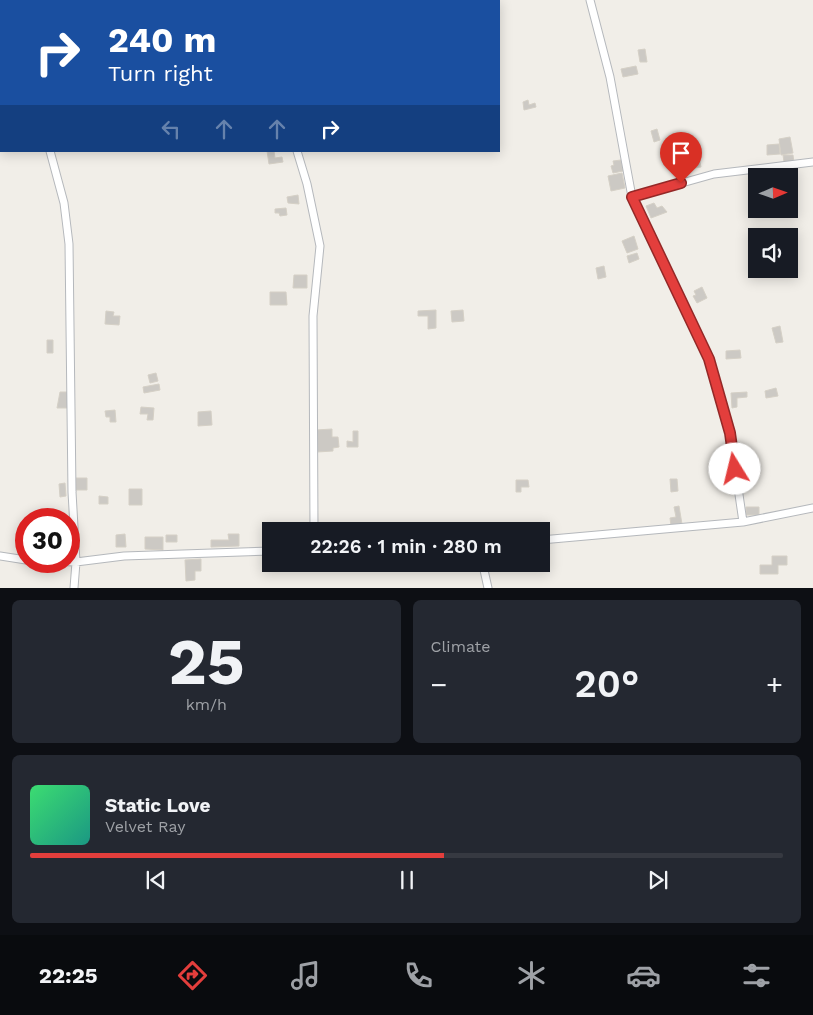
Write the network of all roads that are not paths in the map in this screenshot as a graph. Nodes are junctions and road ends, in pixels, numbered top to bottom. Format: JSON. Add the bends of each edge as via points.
{"nodes":[{"id":1,"x":590,"y":0,"type":"edge"},
{"id":2,"x":50,"y":152,"type":"edge"},
{"id":3,"x":297,"y":152,"type":"edge"},
{"id":4,"x":813,"y":162,"type":"edge"},
{"id":5,"x":632,"y":197,"type":"junction"},
{"id":6,"x":73,"y":508,"type":"edge"},
{"id":7,"x":813,"y":508,"type":"edge"},
{"id":8,"x":314,"y":522,"type":"edge"},
{"id":9,"x":743,"y":522,"type":"junction"},
{"id":10,"x":550,"y":539,"type":"edge"},
{"id":11,"x":262,"y":551,"type":"edge"},
{"id":12,"x":0,"y":556,"type":"edge"},
{"id":13,"x":15,"y":558,"type":"edge"},
{"id":14,"x":80,"y":562,"type":"edge"},
{"id":15,"x":484,"y":572,"type":"edge"},
{"id":16,"x":75,"y":573,"type":"edge"},
{"id":17,"x":74,"y":588,"type":"edge"},
{"id":18,"x":488,"y":588,"type":"edge"}],
"edges":[{"from":1,"to":5,"type":"street","via":[[610,77]]},
{"from":2,"to":6,"type":"street","via":[[64,203],[69,244]]},
{"from":3,"to":8,"type":"street","via":[[320,246],[313,316]]},
{"from":4,"to":5,"type":"street","via":[[714,174]]},
{"from":5,"to":9,"type":"street","via":[[709,359],[730,433]]},
{"from":7,"to":9,"type":"street"},
{"from":9,"to":10,"type":"street"},
{"from":11,"to":14,"type":"street","via":[[124,556]]},
{"from":12,"to":13,"type":"street"},
{"from":15,"to":18,"type":"street"},
{"from":16,"to":17,"type":"street"}]}
